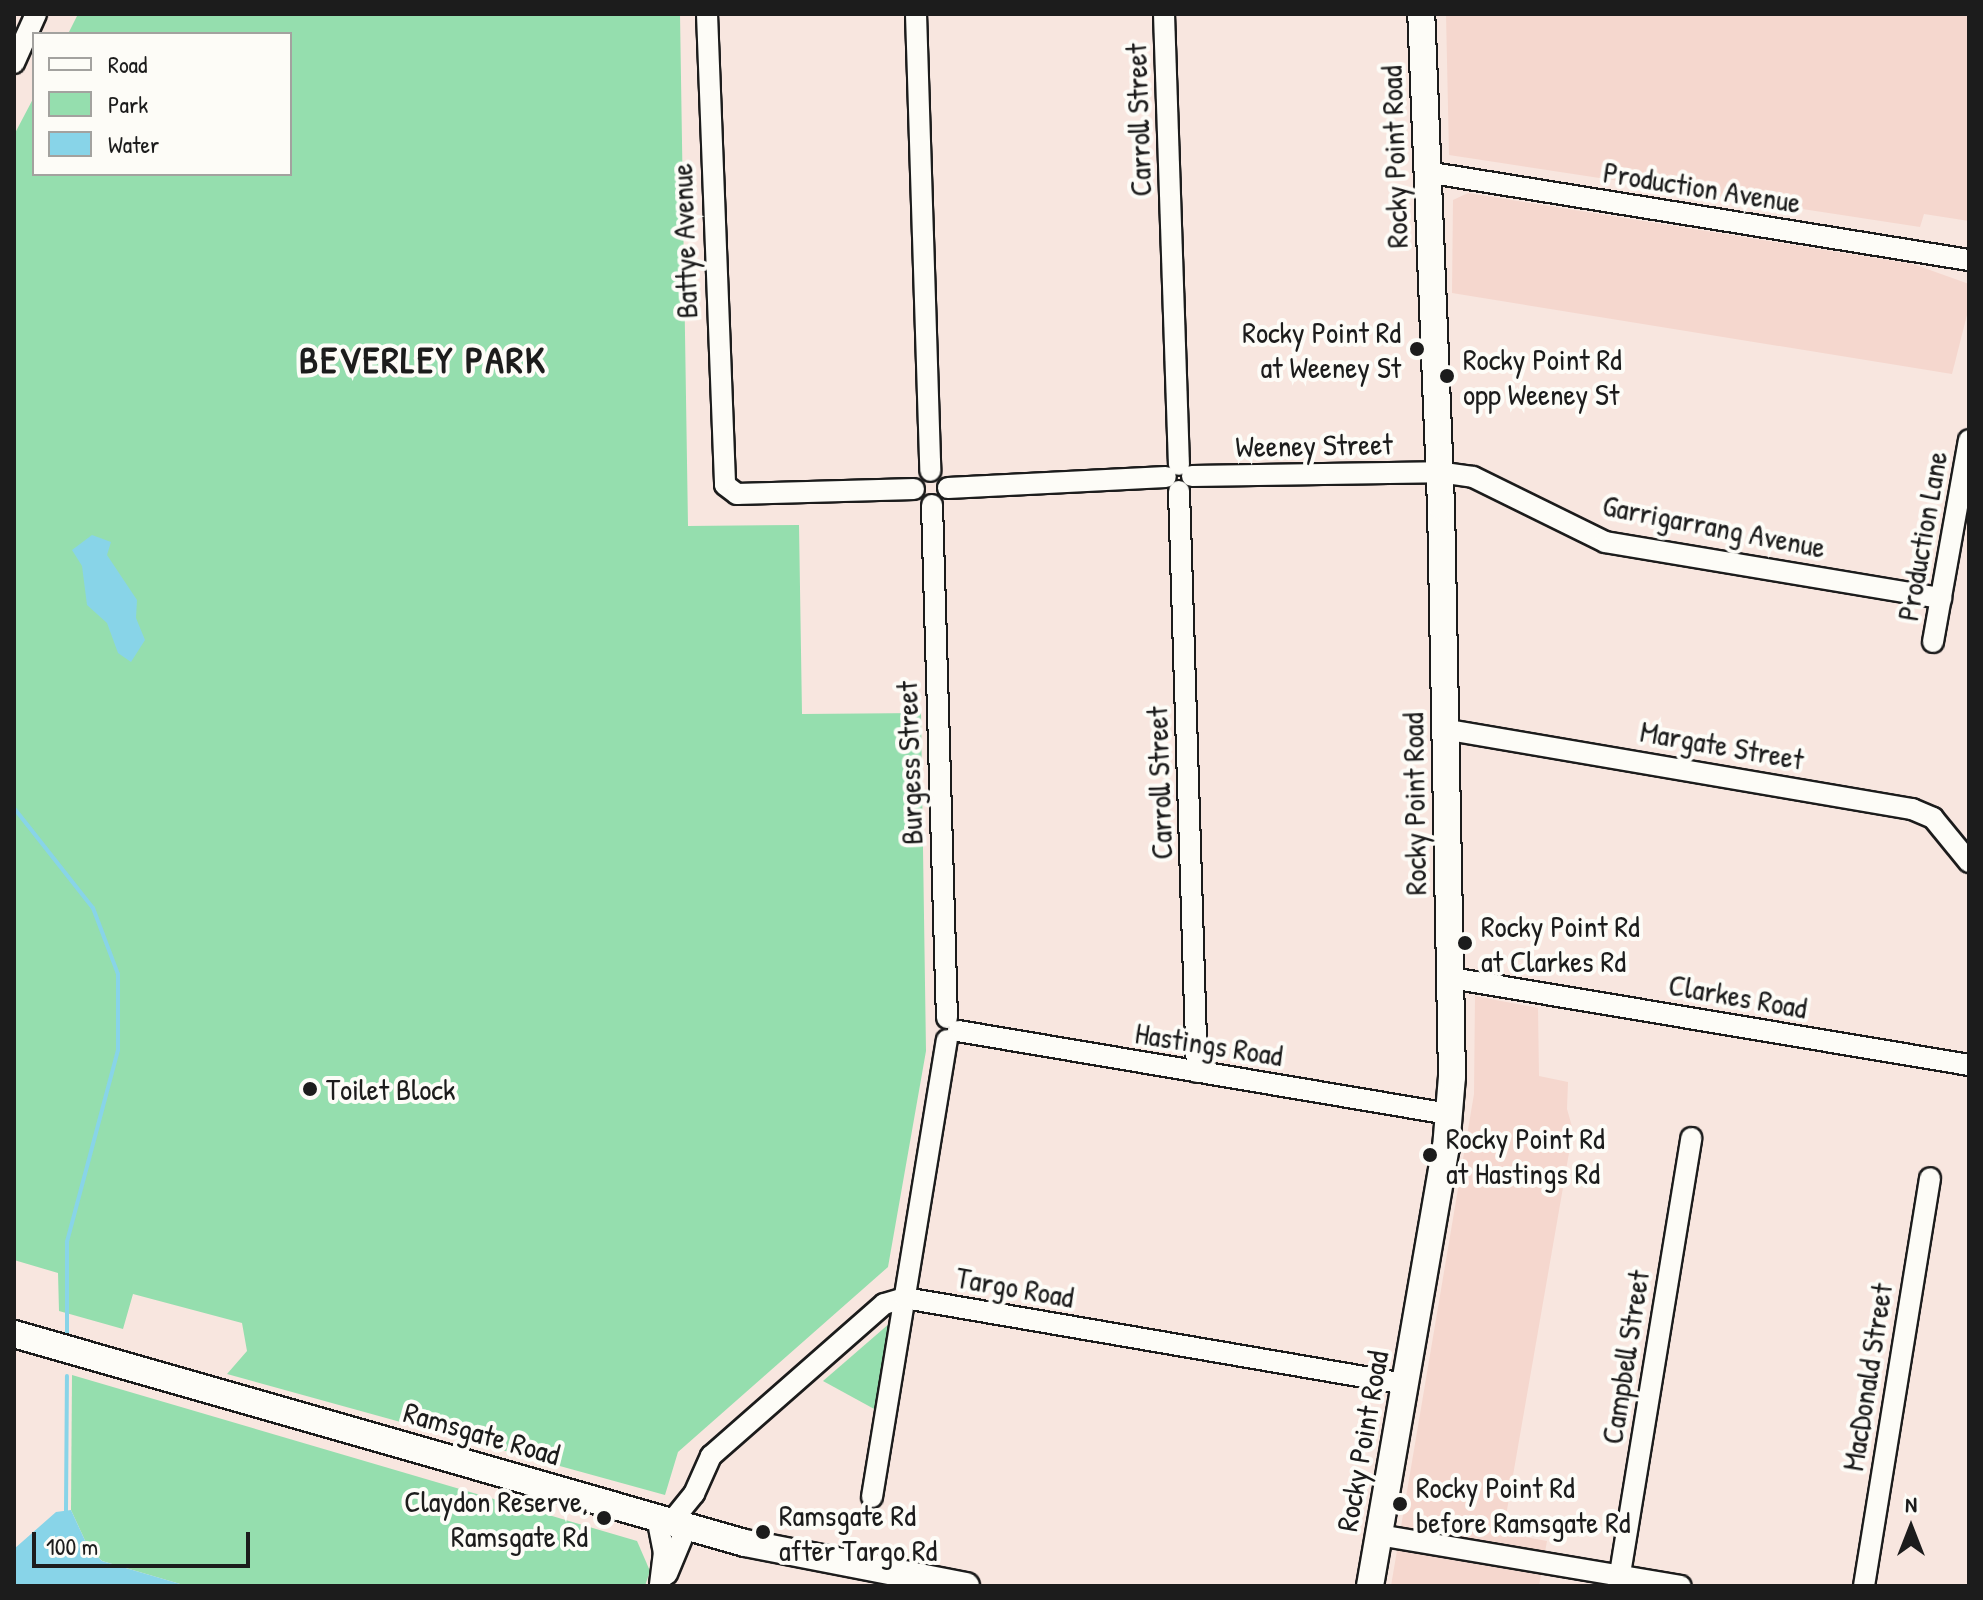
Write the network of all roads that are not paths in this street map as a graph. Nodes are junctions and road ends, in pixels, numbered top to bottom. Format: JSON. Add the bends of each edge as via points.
{"nodes":[{"id":1,"x":36,"y":14,"type":"edge"},
{"id":2,"x":707,"y":14,"type":"edge"},
{"id":3,"x":916,"y":14,"type":"edge"},
{"id":4,"x":1164,"y":14,"type":"edge"},
{"id":5,"x":1421,"y":14,"type":"edge"},
{"id":6,"x":14,"y":63,"type":"edge"},
{"id":7,"x":1426,"y":172,"type":"junction"},
{"id":8,"x":1969,"y":260,"type":"edge"},
{"id":9,"x":1969,"y":440,"type":"edge"},
{"id":10,"x":930,"y":471,"type":"junction"},
{"id":11,"x":1438,"y":472,"type":"junction"},
{"id":12,"x":1179,"y":477,"type":"junction"},
{"id":13,"x":948,"y":488,"type":"junction"},
{"id":14,"x":914,"y":489,"type":"junction"},
{"id":15,"x":932,"y":505,"type":"junction"},
{"id":16,"x":1941,"y":598,"type":"junction"},
{"id":17,"x":1933,"y":642,"type":"dead end"},
{"id":18,"x":1443,"y":729,"type":"junction"},
{"id":19,"x":1969,"y":862,"type":"edge"},
{"id":20,"x":1451,"y":978,"type":"junction"},
{"id":21,"x":950,"y":1030,"type":"junction"},
{"id":22,"x":1969,"y":1065,"type":"edge"},
{"id":23,"x":1197,"y":1072,"type":"junction"},
{"id":24,"x":1450,"y":1114,"type":"junction"},
{"id":25,"x":1691,"y":1138,"type":"dead end"},
{"id":26,"x":1930,"y":1178,"type":"dead end"},
{"id":27,"x":905,"y":1298,"type":"junction"},
{"id":28,"x":37,"y":1338,"type":"edge"},
{"id":29,"x":1405,"y":1384,"type":"junction"},
{"id":30,"x":872,"y":1497,"type":"dead end"},
{"id":31,"x":679,"y":1524,"type":"junction"},
{"id":32,"x":1379,"y":1535,"type":"junction"},
{"id":33,"x":1618,"y":1581,"type":"edge"},
{"id":34,"x":661,"y":1586,"type":"edge"},
{"id":35,"x":966,"y":1586,"type":"edge"},
{"id":36,"x":1370,"y":1586,"type":"edge"},
{"id":37,"x":1681,"y":1586,"type":"edge"},
{"id":38,"x":1864,"y":1586,"type":"edge"}],
"edges":[{"from":1,"to":6,"type":"street"},
{"from":2,"to":14,"type":"street","name":"Battye Avenue","via":[[725,485],[737,494]]},
{"from":3,"to":10,"type":"street"},
{"from":4,"to":12,"type":"street","name":"Carroll Street"},
{"from":5,"to":7,"type":"main road","name":"Rocky Point Road"},
{"from":7,"to":8,"type":"street","name":"Production Avenue"},
{"from":7,"to":11,"type":"main road","name":"Rocky Point Road"},
{"from":9,"to":16,"type":"street","name":"Production Lane"},
{"from":10,"to":13,"type":"street","via":[[945,478]]},
{"from":10,"to":14,"type":"street","via":[[917,479]]},
{"from":11,"to":12,"type":"street","name":"Weeney Street"},
{"from":11,"to":16,"type":"street","name":"Garrigarrang Avenue","via":[[1473,477],[1605,542]]},
{"from":11,"to":18,"type":"main road","name":"Rocky Point Road"},
{"from":12,"to":13,"type":"street","name":"Weeney Street"},
{"from":12,"to":23,"type":"street","name":"Carroll Street"},
{"from":13,"to":15,"type":"street","via":[[945,498]]},
{"from":14,"to":15,"type":"street","via":[[917,499]]},
{"from":15,"to":21,"type":"street","name":"Burgess Street"},
{"from":16,"to":17,"type":"street","name":"Production Lane"},
{"from":18,"to":19,"type":"street","name":"Margate Street","via":[[1912,809],[1933,818]]},
{"from":18,"to":20,"type":"main road","name":"Rocky Point Road"},
{"from":20,"to":22,"type":"street","name":"Clarkes Road"},
{"from":20,"to":24,"type":"main road","name":"Rocky Point Road"},
{"from":21,"to":23,"type":"street","name":"Hastings Road"},
{"from":21,"to":27,"type":"street","name":"Burgess Street"},
{"from":23,"to":24,"type":"street","name":"Hastings Road"},
{"from":24,"to":29,"type":"main road","name":"Rocky Point Road"},
{"from":25,"to":33,"type":"street","name":"Campbell Street"},
{"from":26,"to":38,"type":"street","name":"MacDonald Street"},
{"from":27,"to":29,"type":"street","name":"Targo Road"},
{"from":27,"to":30,"type":"street","name":"Burgess Street"},
{"from":27,"to":31,"type":"street","via":[[884,1304],[711,1456]]},
{"from":28,"to":31,"type":"main road","name":"Ramsgate Road"},
{"from":29,"to":32,"type":"main road","name":"Rocky Point Road"},
{"from":31,"to":34,"type":"street"},
{"from":31,"to":34,"type":"street","via":[[664,1552]]},
{"from":31,"to":35,"type":"main road","name":"Ramsgate Road","via":[[788,1553]]},
{"from":32,"to":33,"type":"street"},
{"from":32,"to":36,"type":"main road","name":"Rocky Point Road"},
{"from":33,"to":37,"type":"street"}]}
